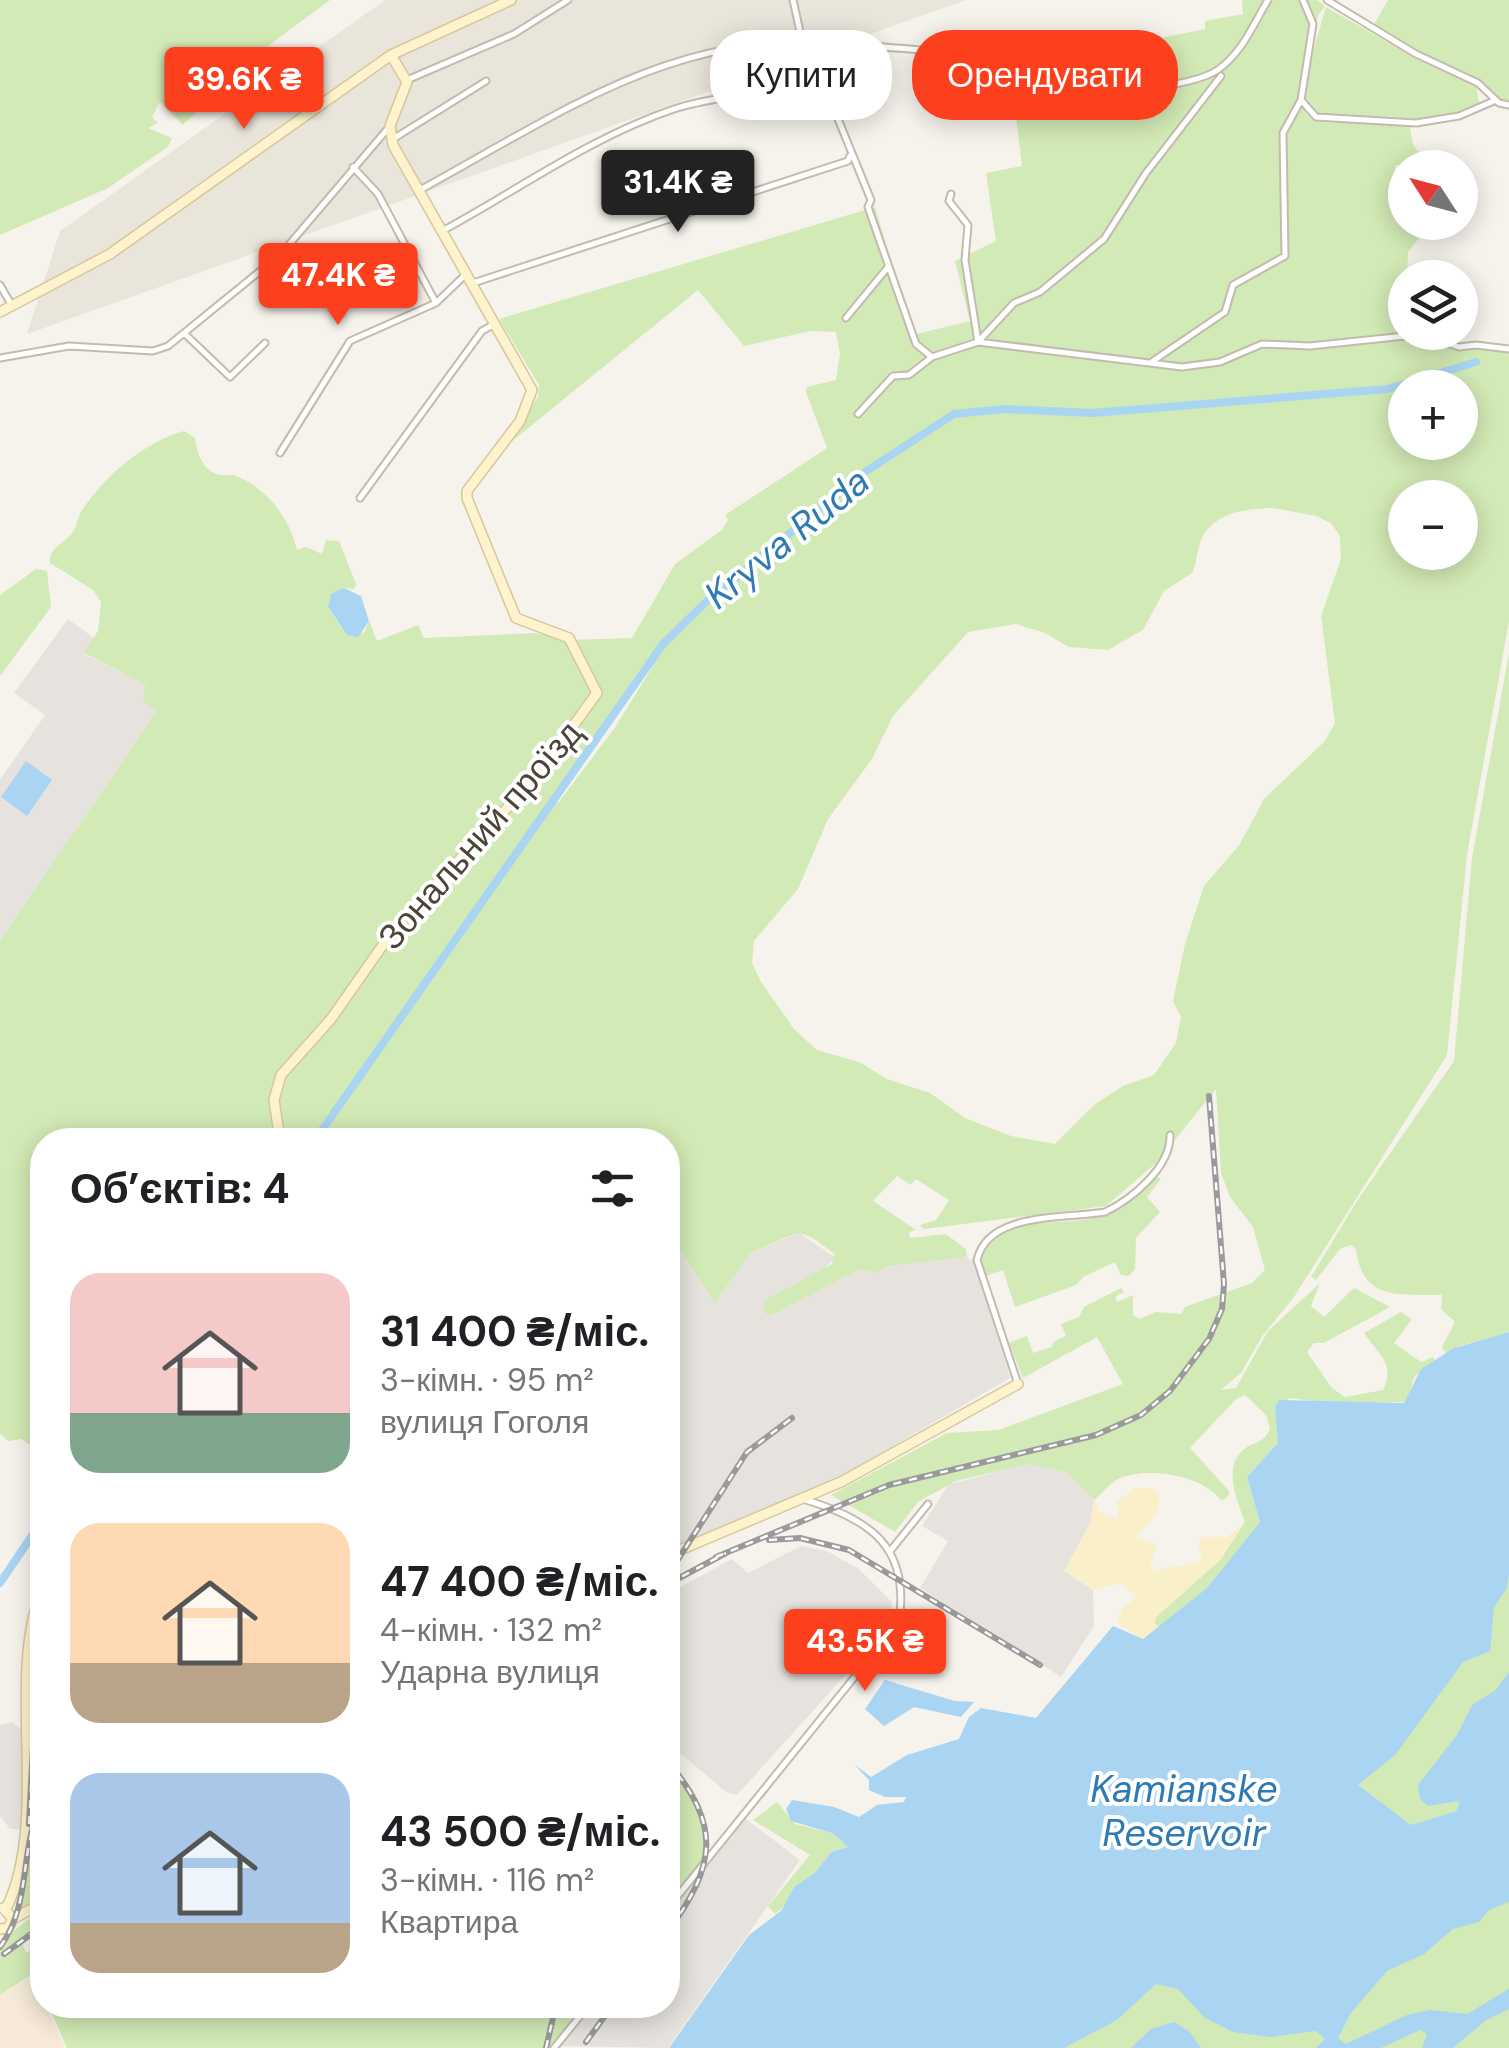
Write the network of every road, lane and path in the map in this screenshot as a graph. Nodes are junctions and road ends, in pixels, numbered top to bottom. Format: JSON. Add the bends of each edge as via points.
{"nodes":[{"id":1,"x":510,"y":0,"type":"edge"},
{"id":2,"x":568,"y":0,"type":"edge"},
{"id":3,"x":793,"y":0,"type":"edge"},
{"id":4,"x":1268,"y":0,"type":"edge"},
{"id":5,"x":1303,"y":0,"type":"edge"},
{"id":6,"x":1327,"y":0,"type":"edge"},
{"id":7,"x":798,"y":30,"type":"edge"},
{"id":8,"x":892,"y":48,"type":"edge"},
{"id":9,"x":710,"y":54,"type":"edge"},
{"id":10,"x":391,"y":55,"type":"junction"},
{"id":11,"x":1220,"y":73,"type":"junction"},
{"id":12,"x":407,"y":80,"type":"junction"},
{"id":13,"x":486,"y":81,"type":"dead end"},
{"id":14,"x":710,"y":100,"type":"edge"},
{"id":15,"x":1300,"y":100,"type":"junction"},
{"id":16,"x":1496,"y":100,"type":"junction"},
{"id":17,"x":1509,"y":105,"type":"edge"},
{"id":18,"x":838,"y":120,"type":"edge"},
{"id":19,"x":390,"y":126,"type":"junction"},
{"id":20,"x":390,"y":140,"type":"junction"},
{"id":21,"x":850,"y":156,"type":"junction"},
{"id":22,"x":354,"y":166,"type":"junction"},
{"id":23,"x":417,"y":192,"type":"junction"},
{"id":24,"x":950,"y":194,"type":"dead end"},
{"id":25,"x":442,"y":231,"type":"junction"},
{"id":26,"x":888,"y":267,"type":"junction"},
{"id":27,"x":467,"y":272,"type":"junction"},
{"id":28,"x":473,"y":284,"type":"junction"},
{"id":29,"x":0,"y":285,"type":"edge"},
{"id":30,"x":436,"y":302,"type":"junction"},
{"id":31,"x":12,"y":306,"type":"junction"},
{"id":32,"x":0,"y":312,"type":"edge"},
{"id":33,"x":846,"y":318,"type":"dead end"},
{"id":34,"x":496,"y":323,"type":"junction"},
{"id":35,"x":185,"y":334,"type":"junction"},
{"id":36,"x":978,"y":342,"type":"junction"},
{"id":37,"x":265,"y":343,"type":"dead end"},
{"id":38,"x":1509,"y":350,"type":"edge"},
{"id":39,"x":932,"y":356,"type":"junction"},
{"id":40,"x":0,"y":358,"type":"edge"},
{"id":41,"x":1153,"y":361,"type":"junction"},
{"id":42,"x":858,"y":414,"type":"dead end"},
{"id":43,"x":280,"y":453,"type":"dead end"},
{"id":44,"x":360,"y":498,"type":"dead end"},
{"id":45,"x":278,"y":1128,"type":"edge"},
{"id":46,"x":1170,"y":1135,"type":"dead end"},
{"id":47,"x":1018,"y":1384,"type":"joint"},
{"id":48,"x":802,"y":1499,"type":"junction"},
{"id":49,"x":928,"y":1504,"type":"dead end"},
{"id":50,"x":891,"y":1550,"type":"junction"},
{"id":51,"x":680,"y":1551,"type":"edge"},
{"id":52,"x":30,"y":1682,"type":"edge"},
{"id":53,"x":680,"y":1893,"type":"edge"},
{"id":54,"x":3,"y":1908,"type":"edge"},
{"id":55,"x":30,"y":1910,"type":"edge"},
{"id":56,"x":13,"y":1919,"type":"junction"},
{"id":57,"x":0,"y":1930,"type":"edge"},
{"id":58,"x":578,"y":2018,"type":"edge"},
{"id":59,"x":554,"y":2048,"type":"edge"}],
"edges":[{"from":1,"to":10,"type":"street"},
{"from":2,"to":12,"type":"street","via":[[514,34]]},
{"from":3,"to":7,"type":"street"},
{"from":4,"to":11,"type":"street"},
{"from":5,"to":15,"type":"street","via":[[1312,24]]},
{"from":6,"to":16,"type":"street","via":[[1478,83]]},
{"from":8,"to":11,"type":"street","via":[[953,54],[1012,97],[1103,96]]},
{"from":9,"to":23,"type":"street","via":[[672,60],[541,121]]},
{"from":10,"to":12,"type":"street"},
{"from":10,"to":31,"type":"street","via":[[110,254]]},
{"from":11,"to":36,"type":"street","via":[[1104,239],[1040,292],[1014,304]]},
{"from":12,"to":19,"type":"street"},
{"from":13,"to":20,"type":"street"},
{"from":14,"to":25,"type":"street","via":[[606,138]]},
{"from":15,"to":16,"type":"street","via":[[1323,120],[1416,123],[1460,116]]},
{"from":15,"to":41,"type":"street","via":[[1284,134],[1285,256],[1233,285],[1226,312]]},
{"from":16,"to":17,"type":"street"},
{"from":18,"to":21,"type":"street"},
{"from":19,"to":20,"type":"street"},
{"from":19,"to":22,"type":"street"},
{"from":20,"to":23,"type":"street"},
{"from":21,"to":26,"type":"street"},
{"from":21,"to":28,"type":"street"},
{"from":22,"to":30,"type":"street","via":[[378,194]]},
{"from":22,"to":35,"type":"street","via":[[280,254]]},
{"from":23,"to":25,"type":"street"},
{"from":24,"to":36,"type":"street","via":[[968,225],[964,260]]},
{"from":25,"to":27,"type":"street"},
{"from":26,"to":33,"type":"street"},
{"from":26,"to":39,"type":"street","via":[[916,344]]},
{"from":27,"to":28,"type":"street"},
{"from":27,"to":30,"type":"street"},
{"from":28,"to":34,"type":"street"},
{"from":29,"to":31,"type":"street"},
{"from":30,"to":43,"type":"street","via":[[350,341]]},
{"from":31,"to":32,"type":"street"},
{"from":34,"to":44,"type":"street","via":[[482,331]]},
{"from":34,"to":45,"type":"street","name":"Зональний проїзд","via":[[533,394],[466,494],[516,618],[569,638],[596,696],[526,790],[392,932],[281,1076],[274,1100]]},
{"from":35,"to":37,"type":"street","via":[[230,377]]},
{"from":35,"to":40,"type":"street","via":[[158,351],[70,346]]},
{"from":36,"to":39,"type":"street"},
{"from":36,"to":41,"type":"street"},
{"from":38,"to":41,"type":"street","via":[[1405,336],[1253,344],[1220,362],[1182,367]]},
{"from":39,"to":42,"type":"street","via":[[909,375],[886,381]]},
{"from":46,"to":47,"type":"street","via":[[1162,1164],[1118,1205],[1006,1226],[980,1250],[977,1260]]},
{"from":47,"to":48,"type":"street"},
{"from":48,"to":50,"type":"street","via":[[840,1515]]},
{"from":48,"to":51,"type":"street"},
{"from":49,"to":50,"type":"street"},
{"from":50,"to":53,"type":"street","via":[[900,1575],[898,1625]]},
{"from":52,"to":54,"type":"street","via":[[23,1852]]},
{"from":54,"to":56,"type":"street"},
{"from":55,"to":56,"type":"street"},
{"from":56,"to":57,"type":"street"},
{"from":58,"to":59,"type":"street"}]}
